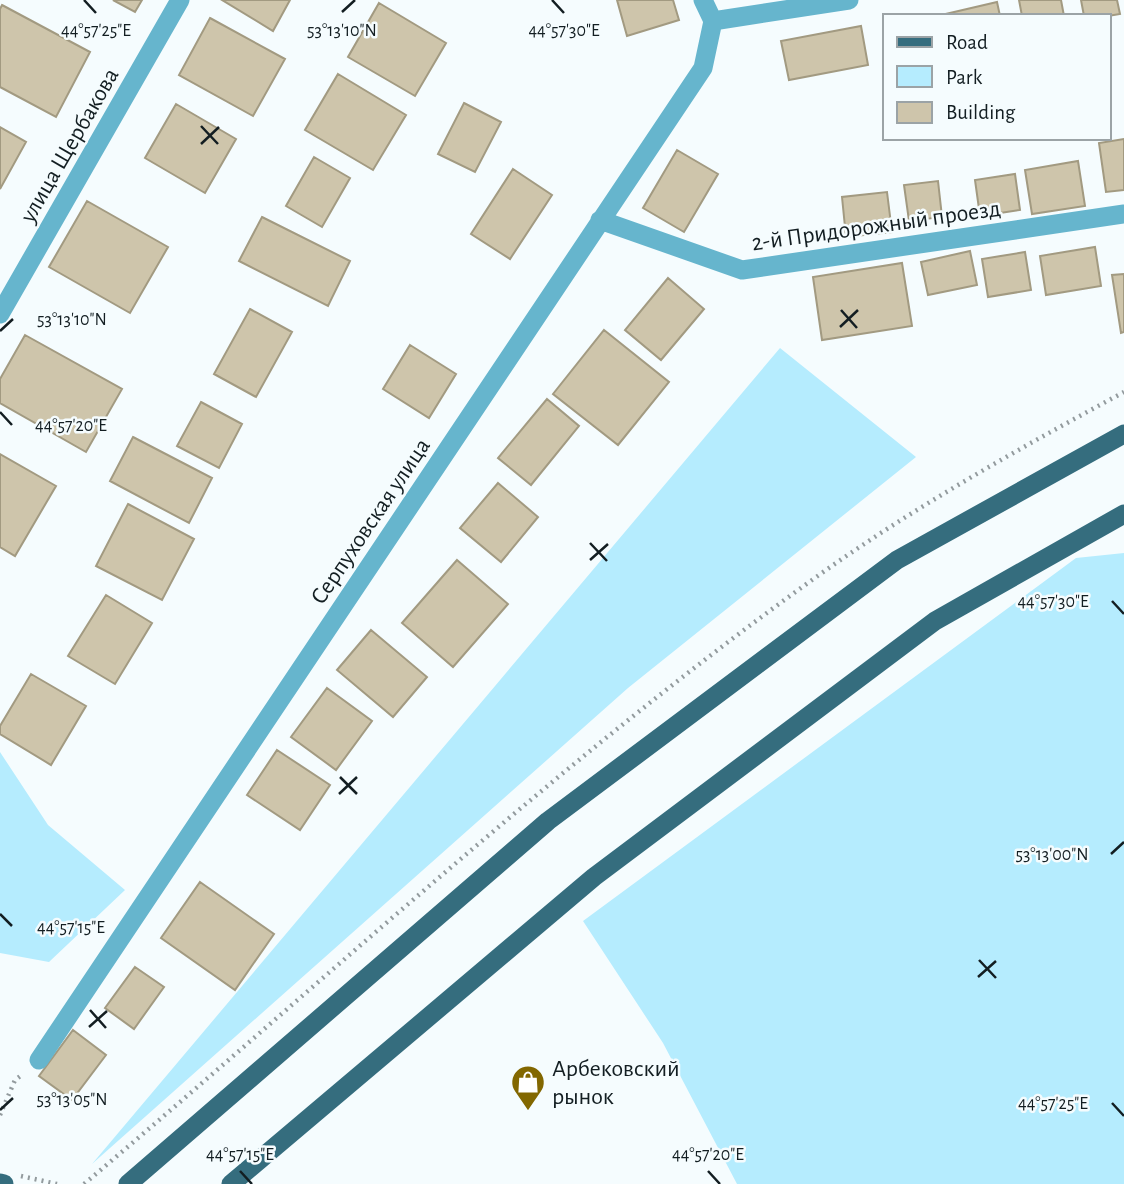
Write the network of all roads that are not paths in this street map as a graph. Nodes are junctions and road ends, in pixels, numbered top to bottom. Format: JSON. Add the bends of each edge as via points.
{"nodes":[{"id":1,"x":180,"y":0,"type":"edge"},
{"id":2,"x":703,"y":0,"type":"edge"},
{"id":3,"x":849,"y":0,"type":"edge"},
{"id":4,"x":713,"y":21,"type":"junction"},
{"id":5,"x":1124,"y":214,"type":"edge"},
{"id":6,"x":600,"y":220,"type":"junction"},
{"id":7,"x":0,"y":314,"type":"edge"},
{"id":8,"x":1124,"y":434,"type":"edge"},
{"id":9,"x":1124,"y":514,"type":"edge"},
{"id":10,"x":39,"y":1060,"type":"road end"},
{"id":11,"x":128,"y":1184,"type":"edge"},
{"id":12,"x":231,"y":1184,"type":"edge"}],
"edges":[{"from":1,"to":7,"type":"street","name":"улица Щербакова"},
{"from":2,"to":4,"type":"street"},
{"from":3,"to":4,"type":"street"},
{"from":4,"to":6,"type":"street","name":"Серпуховская улица","via":[[704,68]]},
{"from":5,"to":6,"type":"street","name":"2-й Придорожный проезд","via":[[742,270]]},
{"from":6,"to":10,"type":"street","name":"Серпуховская улица"},
{"from":8,"to":11,"type":"main road","via":[[897,560],[559,812]]},
{"from":9,"to":12,"type":"main road","via":[[935,621],[715,786],[594,877]]}]}
